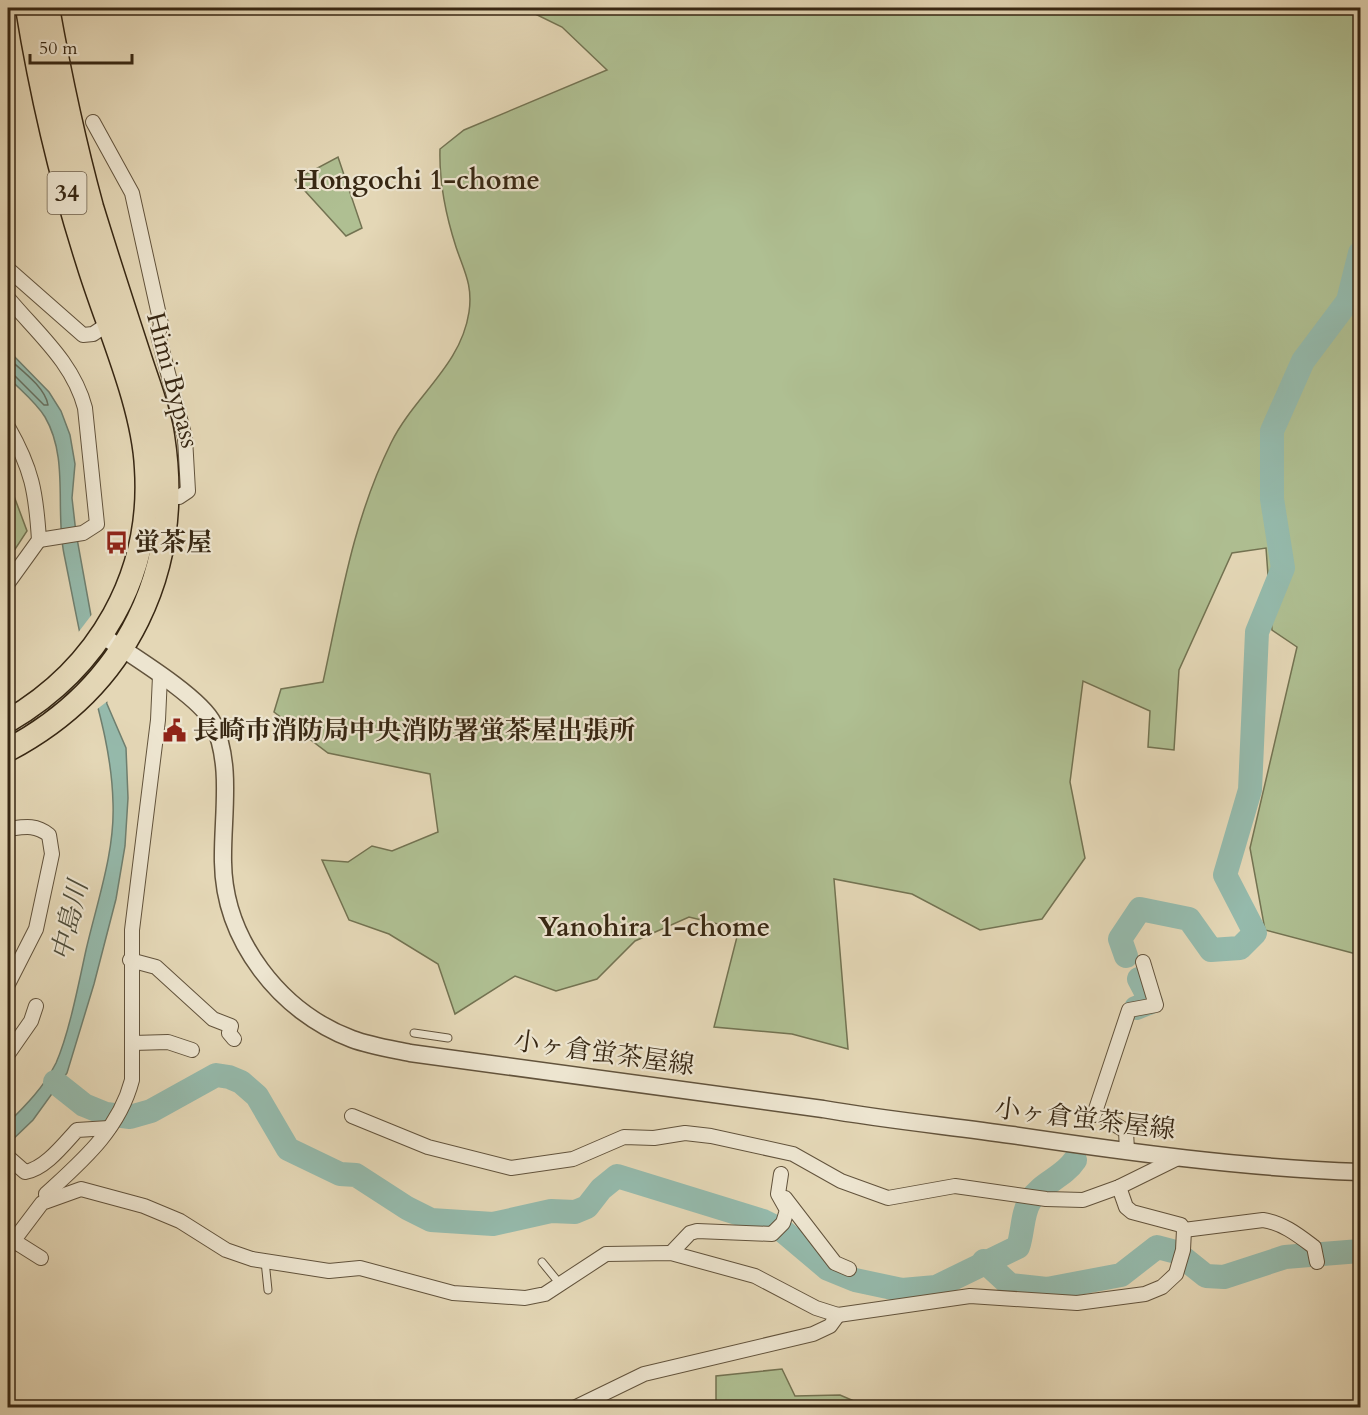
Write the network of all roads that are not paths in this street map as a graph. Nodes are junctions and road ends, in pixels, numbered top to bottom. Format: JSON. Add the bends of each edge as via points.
{"nodes":[{"id":1,"x":27,"y":8,"type":"edge"},
{"id":2,"x":48,"y":8,"type":"edge"},
{"id":3,"x":44,"y":41,"type":"junction"},
{"id":4,"x":93,"y":122,"type":"dead end"},
{"id":5,"x":8,"y":269,"type":"edge"},
{"id":6,"x":8,"y":298,"type":"edge"},
{"id":7,"x":123,"y":305,"type":"junction"},
{"id":8,"x":108,"y":324,"type":"junction"},
{"id":9,"x":8,"y":427,"type":"edge"},
{"id":10,"x":157,"y":497,"type":"junction"},
{"id":11,"x":39,"y":540,"type":"junction"},
{"id":12,"x":8,"y":583,"type":"edge"},
{"id":13,"x":103,"y":636,"type":"junction"},
{"id":14,"x":123,"y":650,"type":"junction"},
{"id":15,"x":160,"y":676,"type":"junction"},
{"id":16,"x":8,"y":721,"type":"edge"},
{"id":17,"x":8,"y":750,"type":"edge"},
{"id":18,"x":8,"y":829,"type":"edge"},
{"id":19,"x":130,"y":960,"type":"junction"},
{"id":20,"x":1143,"y":962,"type":"dead end"},
{"id":21,"x":8,"y":984,"type":"edge"},
{"id":22,"x":36,"y":1006,"type":"dead end"},
{"id":23,"x":414,"y":1033,"type":"dead end"},
{"id":24,"x":448,"y":1038,"type":"dead end"},
{"id":25,"x":234,"y":1039,"type":"dead end"},
{"id":26,"x":133,"y":1043,"type":"junction"},
{"id":27,"x":192,"y":1050,"type":"dead end"},
{"id":28,"x":8,"y":1054,"type":"edge"},
{"id":29,"x":352,"y":1116,"type":"dead end"},
{"id":30,"x":116,"y":1118,"type":"junction"},
{"id":31,"x":1127,"y":1151,"type":"junction"},
{"id":32,"x":1180,"y":1157,"type":"junction"},
{"id":33,"x":9,"y":1159,"type":"edge"},
{"id":34,"x":1360,"y":1172,"type":"edge"},
{"id":35,"x":781,"y":1174,"type":"dead end"},
{"id":36,"x":1119,"y":1187,"type":"junction"},
{"id":37,"x":778,"y":1194,"type":"junction"},
{"id":38,"x":47,"y":1200,"type":"junction"},
{"id":39,"x":1184,"y":1230,"type":"junction"},
{"id":40,"x":11,"y":1244,"type":"edge"},
{"id":41,"x":671,"y":1253,"type":"junction"},
{"id":42,"x":41,"y":1258,"type":"dead end"},
{"id":43,"x":265,"y":1261,"type":"junction"},
{"id":44,"x":542,"y":1262,"type":"dead end"},
{"id":45,"x":1317,"y":1262,"type":"dead end"},
{"id":46,"x":849,"y":1269,"type":"dead end"},
{"id":47,"x":560,"y":1284,"type":"junction"},
{"id":48,"x":268,"y":1290,"type":"dead end"},
{"id":49,"x":838,"y":1315,"type":"junction"},
{"id":50,"x":574,"y":1407,"type":"edge"}],
"edges":[{"from":1,"to":3,"type":"highway","name":"Himi Bypass","number":"34"},
{"from":2,"to":3,"type":"highway","name":"Himi Bypass","number":"34"},
{"from":3,"to":7,"type":"highway","name":"Himi Bypass","number":"34"},
{"from":3,"to":8,"type":"highway","name":"Himi Bypass","number":"34","via":[[66,188]]},
{"from":4,"to":10,"type":"street","via":[[136,206],[141,245],[161,324],[158,335],[185,438],[188,490],[179,497]]},
{"from":5,"to":8,"type":"street","via":[[82,335],[90,335]]},
{"from":6,"to":11,"type":"street","via":[[67,366],[81,393],[92,466],[97,524],[83,533]]},
{"from":7,"to":8,"type":"highway"},
{"from":7,"to":10,"type":"highway","name":"Himi Bypass","number":"34","via":[[163,434]]},
{"from":8,"to":10,"type":"highway","name":"Himi Bypass","number":"34"},
{"from":9,"to":11,"type":"street","via":[[37,495]]},
{"from":10,"to":13,"type":"highway","name":"Himi Bypass","number":"34","via":[[141,534],[129,583]]},
{"from":10,"to":14,"type":"highway","name":"Himi Bypass","number":"34","via":[[163,543],[141,613]]},
{"from":11,"to":12,"type":"street"},
{"from":13,"to":14,"type":"street","name":"小ヶ倉蛍茶屋線"},
{"from":13,"to":16,"type":"highway","name":"Himi Bypass","number":"34","via":[[69,674]]},
{"from":14,"to":15,"type":"street","name":"小ヶ倉蛍茶屋線"},
{"from":14,"to":17,"type":"highway","name":"Himi Bypass","number":"34","via":[[71,707],[37,734]]},
{"from":15,"to":19,"type":"street"},
{"from":15,"to":31,"type":"street","name":"小ヶ倉蛍茶屋線","via":[[185,693],[213,721],[225,778],[224,884],[238,931],[251,957],[279,992],[353,1040],[410,1053]]},
{"from":18,"to":21,"type":"street","via":[[30,826],[44,831],[49,835],[52,854],[36,929]]},
{"from":19,"to":25,"type":"street","via":[[156,967],[213,1019],[231,1026],[229,1033]]},
{"from":19,"to":26,"type":"street"},
{"from":20,"to":31,"type":"street","via":[[1156,1005],[1129,1010],[1101,1117],[1126,1131]]},
{"from":22,"to":28,"type":"street","via":[[31,1021]]},
{"from":23,"to":24,"type":"lane"},
{"from":26,"to":27,"type":"street","via":[[168,1042]]},
{"from":26,"to":30,"type":"street","via":[[132,1080]]},
{"from":29,"to":36,"type":"street","via":[[428,1147],[511,1168],[573,1159],[624,1137],[685,1133],[793,1154],[841,1181],[882,1197],[955,1186],[1083,1200]]},
{"from":30,"to":33,"type":"street","via":[[77,1130],[32,1171],[25,1172]]},
{"from":30,"to":38,"type":"street","via":[[97,1148],[45,1194]]},
{"from":31,"to":32,"type":"street","name":"小ヶ倉蛍茶屋線"},
{"from":32,"to":34,"type":"street","name":"小ヶ倉蛍茶屋線"},
{"from":32,"to":36,"type":"street"},
{"from":35,"to":37,"type":"street"},
{"from":36,"to":39,"type":"street","via":[[1126,1207],[1132,1212],[1171,1221]]},
{"from":37,"to":41,"type":"street","via":[[787,1210],[783,1223],[772,1234],[697,1231]]},
{"from":37,"to":46,"type":"street","via":[[790,1200],[834,1263]]},
{"from":38,"to":40,"type":"street"},
{"from":38,"to":43,"type":"street","via":[[81,1189],[112,1197],[180,1221],[226,1250]]},
{"from":39,"to":45,"type":"street","via":[[1274,1221],[1314,1247]]},
{"from":39,"to":49,"type":"street","via":[[1176,1274],[1162,1287],[1145,1294],[1077,1303],[970,1296]]},
{"from":40,"to":42,"type":"street"},
{"from":41,"to":47,"type":"street","via":[[606,1254]]},
{"from":41,"to":49,"type":"street","via":[[755,1276],[816,1308]]},
{"from":43,"to":47,"type":"street","via":[[329,1271],[360,1268],[453,1293],[507,1298],[545,1293]]},
{"from":43,"to":48,"type":"lane"},
{"from":44,"to":47,"type":"lane"},
{"from":49,"to":50,"type":"street","via":[[830,1326],[813,1334],[644,1374]]}]}
